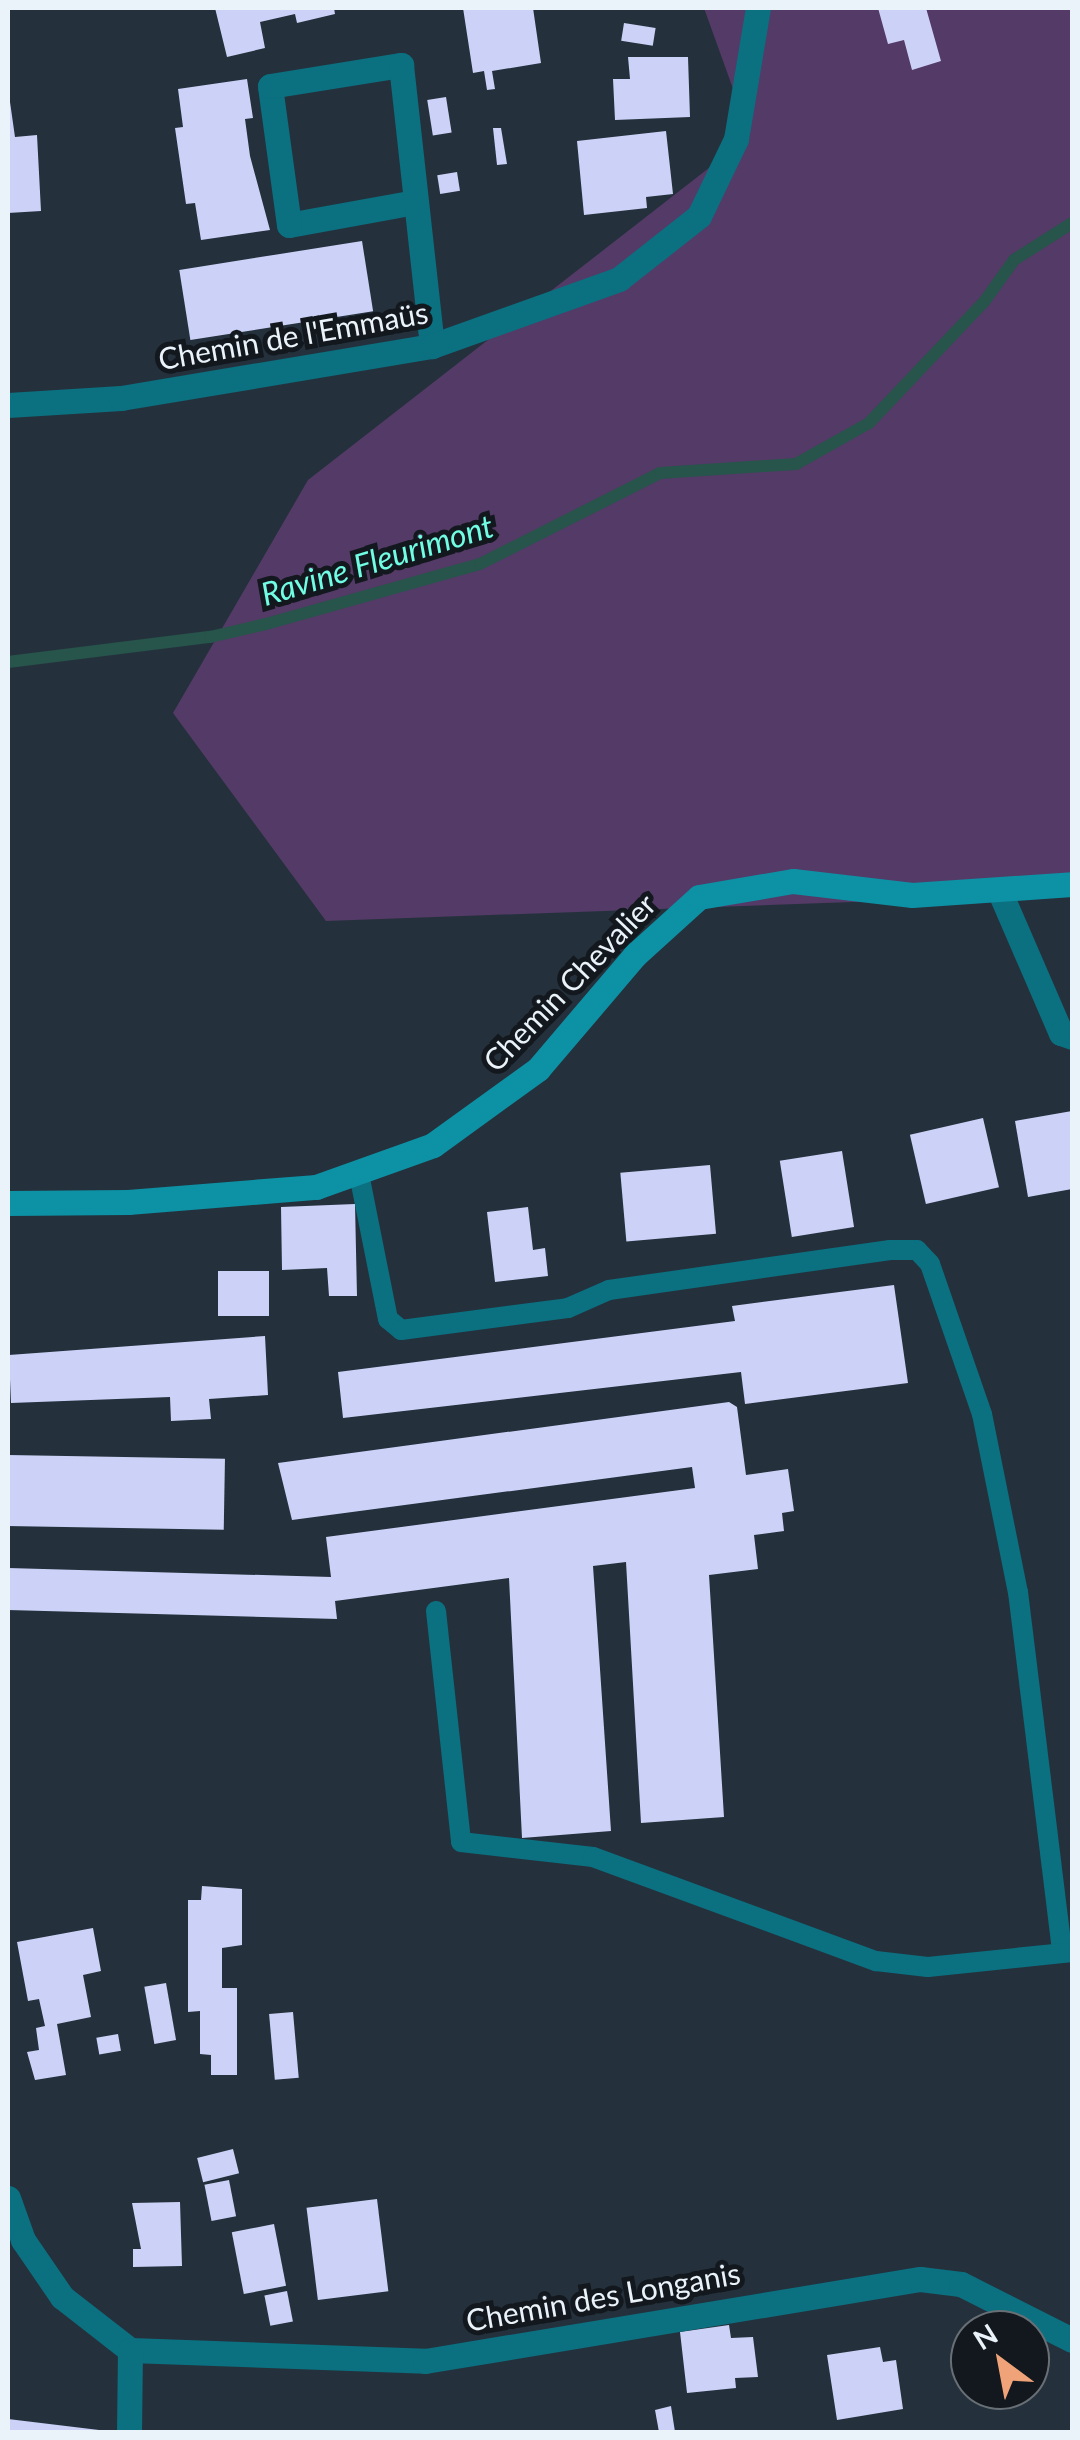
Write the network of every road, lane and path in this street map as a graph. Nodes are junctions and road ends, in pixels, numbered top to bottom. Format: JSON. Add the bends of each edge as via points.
{"nodes":[{"id":1,"x":758,"y":8,"type":"edge"},
{"id":2,"x":415,"y":202,"type":"junction"},
{"id":3,"x":432,"y":346,"type":"junction"},
{"id":4,"x":8,"y":405,"type":"edge"},
{"id":5,"x":1072,"y":884,"type":"edge"},
{"id":6,"x":999,"y":890,"type":"junction"},
{"id":7,"x":1072,"y":1038,"type":"edge"},
{"id":8,"x":360,"y":1174,"type":"junction"},
{"id":9,"x":8,"y":1204,"type":"edge"},
{"id":10,"x":436,"y":1611,"type":"dead end"},
{"id":11,"x":1067,"y":1952,"type":"edge"},
{"id":12,"x":8,"y":2198,"type":"edge"},
{"id":13,"x":1072,"y":2340,"type":"edge"},
{"id":14,"x":130,"y":2350,"type":"junction"},
{"id":15,"x":129,"y":2432,"type":"edge"}],
"edges":[{"from":1,"to":3,"type":"street","name":"Chemin de l'Emmaüs","via":[[736,139],[699,216],[619,279]]},
{"from":2,"to":2,"type":"street","via":[[401,64],[270,86],[289,225]]},
{"from":2,"to":3,"type":"street"},
{"from":3,"to":4,"type":"street","name":"Chemin de l'Emmaüs","via":[[121,398]]},
{"from":5,"to":6,"type":"street","name":"Chemin Chevalier"},
{"from":6,"to":7,"type":"street","via":[[1061,1033]]},
{"from":6,"to":8,"type":"street","name":"Chemin Chevalier","via":[[912,894],[793,880],[699,896],[634,954],[538,1069],[485,1114],[433,1145]]},
{"from":8,"to":9,"type":"street","name":"Chemin Chevalier","via":[[316,1187]]},
{"from":8,"to":11,"type":"lane","via":[[388,1318],[402,1330],[568,1308],[609,1290],[890,1250],[916,1250],[930,1264],[982,1414],[1018,1592]]},
{"from":10,"to":11,"type":"lane","via":[[462,1842],[593,1858],[876,1961],[928,1967]]},
{"from":12,"to":14,"type":"street","via":[[23,2240],[62,2297]]},
{"from":13,"to":14,"type":"street","name":"Chemin des Longanis","via":[[962,2284],[920,2279],[425,2361]]},
{"from":14,"to":15,"type":"street"}]}
